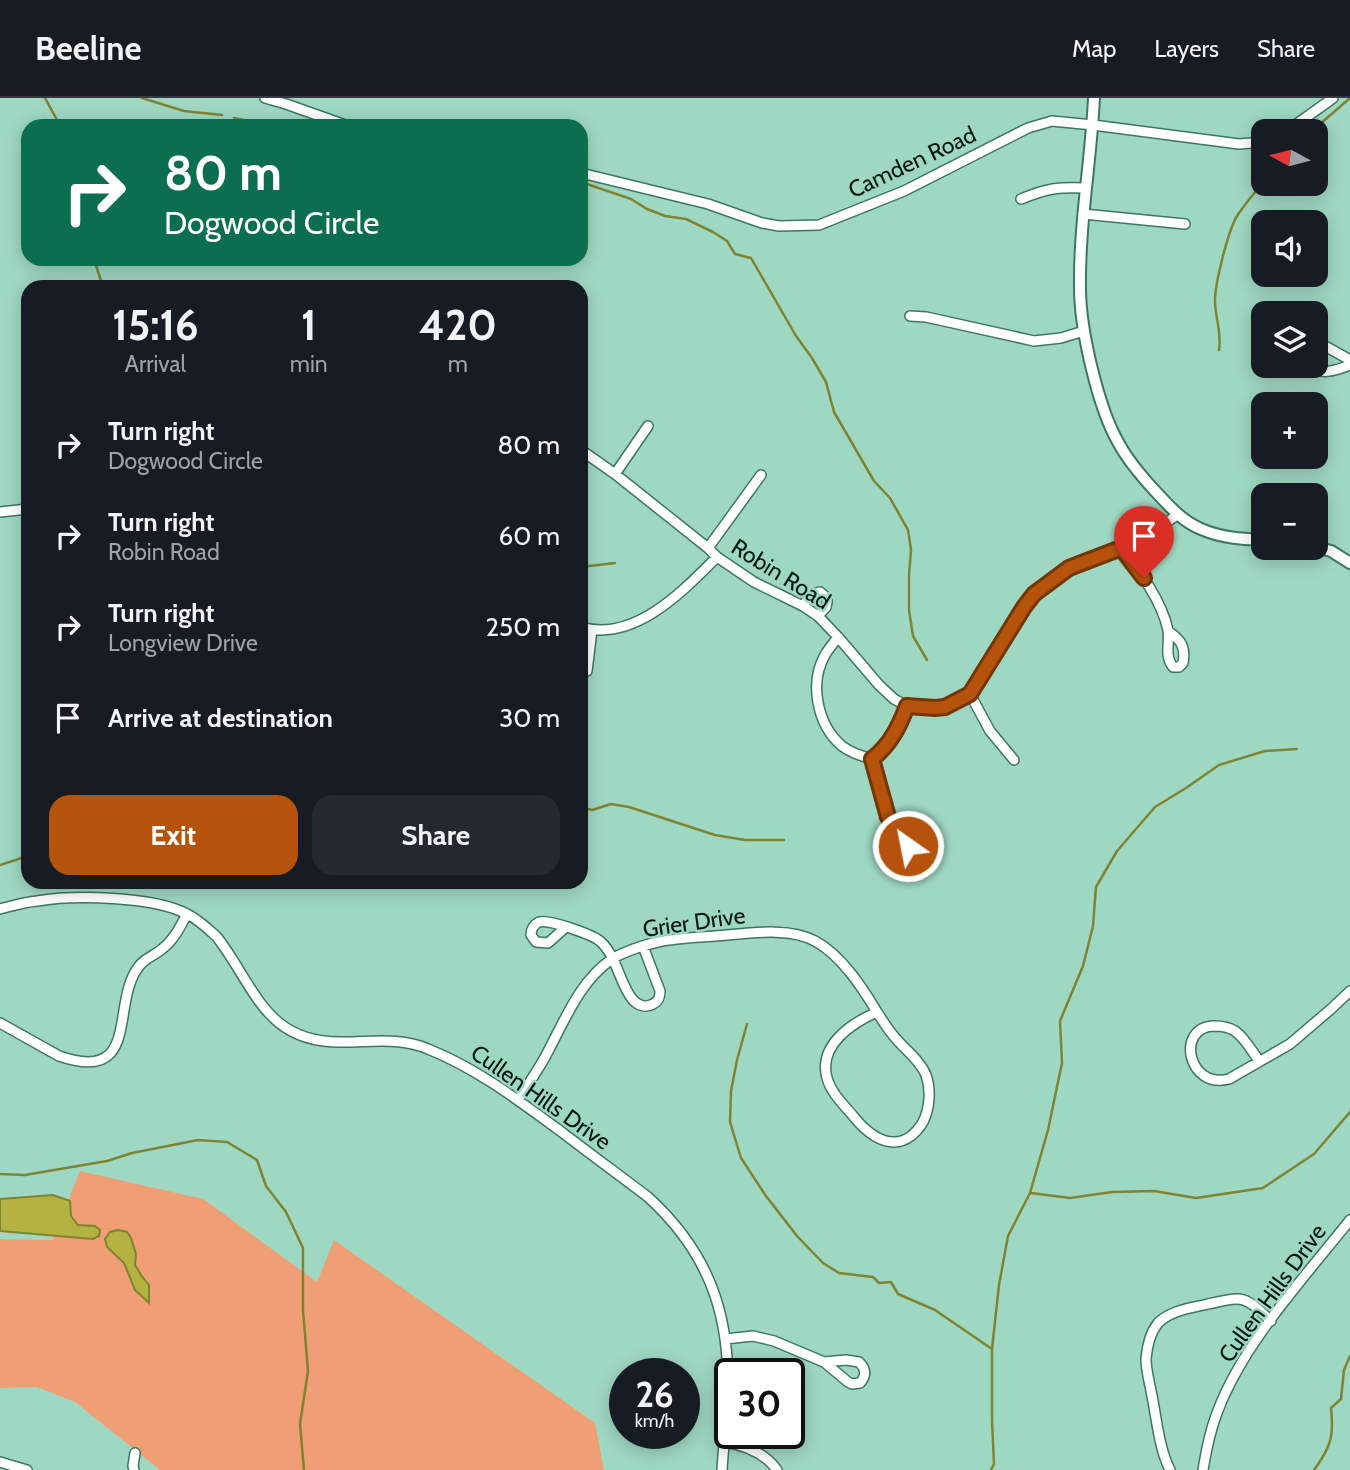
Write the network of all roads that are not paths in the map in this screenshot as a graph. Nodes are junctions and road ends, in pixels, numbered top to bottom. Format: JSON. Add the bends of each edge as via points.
{"nodes":[{"id":1,"x":265,"y":98,"type":"edge"},
{"id":2,"x":1094,"y":98,"type":"edge"},
{"id":3,"x":1334,"y":98,"type":"edge"},
{"id":4,"x":327,"y":119,"type":"edge"},
{"id":5,"x":1304,"y":119,"type":"edge"},
{"id":6,"x":1093,"y":125,"type":"junction"},
{"id":7,"x":1251,"y":143,"type":"edge"},
{"id":8,"x":588,"y":175,"type":"edge"},
{"id":9,"x":1086,"y":188,"type":"junction"},
{"id":10,"x":1021,"y":199,"type":"dead end"},
{"id":11,"x":1083,"y":214,"type":"junction"},
{"id":12,"x":1185,"y":224,"type":"dead end"},
{"id":13,"x":910,"y":316,"type":"dead end"},
{"id":14,"x":1084,"y":331,"type":"junction"},
{"id":15,"x":1328,"y":348,"type":"edge"},
{"id":16,"x":1350,"y":362,"type":"edge"},
{"id":17,"x":1328,"y":371,"type":"edge"},
{"id":18,"x":648,"y":426,"type":"dead end"},
{"id":19,"x":588,"y":455,"type":"edge"},
{"id":20,"x":615,"y":474,"type":"junction"},
{"id":21,"x":761,"y":475,"type":"dead end"},
{"id":22,"x":21,"y":510,"type":"edge"},
{"id":23,"x":0,"y":512,"type":"edge"},
{"id":24,"x":1177,"y":515,"type":"junction"},
{"id":25,"x":1251,"y":539,"type":"edge"},
{"id":26,"x":708,"y":548,"type":"junction"},
{"id":27,"x":1121,"y":548,"type":"junction"},
{"id":28,"x":1328,"y":550,"type":"edge"},
{"id":29,"x":717,"y":557,"type":"junction"},
{"id":30,"x":1350,"y":563,"type":"edge"},
{"id":31,"x":803,"y":606,"type":"junction"},
{"id":32,"x":818,"y":616,"type":"junction"},
{"id":33,"x":588,"y":629,"type":"edge"},
{"id":34,"x":592,"y":630,"type":"junction"},
{"id":35,"x":1168,"y":631,"type":"dead end"},
{"id":36,"x":838,"y":637,"type":"junction"},
{"id":37,"x":588,"y":663,"type":"edge"},
{"id":38,"x":970,"y":694,"type":"junction"},
{"id":39,"x":907,"y":706,"type":"junction"},
{"id":40,"x":872,"y":759,"type":"junction"},
{"id":41,"x":1014,"y":761,"type":"dead end"},
{"id":42,"x":908,"y":846,"type":"dead end"},
{"id":43,"x":0,"y":909,"type":"edge"},
{"id":44,"x":187,"y":914,"type":"junction"},
{"id":45,"x":566,"y":927,"type":"dead end"},
{"id":46,"x":643,"y":946,"type":"junction"},
{"id":47,"x":613,"y":959,"type":"junction"},
{"id":48,"x":1350,"y":991,"type":"edge"},
{"id":49,"x":877,"y":1012,"type":"junction"},
{"id":50,"x":2,"y":1026,"type":"edge"},
{"id":51,"x":1259,"y":1061,"type":"junction"},
{"id":52,"x":518,"y":1100,"type":"junction"},
{"id":53,"x":1350,"y":1220,"type":"edge"},
{"id":54,"x":1271,"y":1321,"type":"junction"},
{"id":55,"x":725,"y":1339,"type":"junction"},
{"id":56,"x":726,"y":1358,"type":"edge"},
{"id":57,"x":824,"y":1362,"type":"dead end"},
{"id":58,"x":724,"y":1449,"type":"edge"},
{"id":59,"x":752,"y":1449,"type":"edge"},
{"id":60,"x":135,"y":1453,"type":"dead end"},
{"id":61,"x":2,"y":1463,"type":"edge"},
{"id":62,"x":27,"y":1470,"type":"edge"},
{"id":63,"x":134,"y":1470,"type":"edge"},
{"id":64,"x":722,"y":1470,"type":"edge"},
{"id":65,"x":777,"y":1470,"type":"edge"},
{"id":66,"x":1170,"y":1470,"type":"edge"},
{"id":67,"x":1203,"y":1470,"type":"edge"}],
"edges":[{"from":1,"to":4,"type":"street"},
{"from":2,"to":6,"type":"main road"},
{"from":3,"to":5,"type":"street"},
{"from":6,"to":7,"type":"street","name":"Camden Road"},
{"from":6,"to":8,"type":"street","name":"Camden Road","via":[[1052,121],[1028,128],[904,191],[820,225],[762,223],[708,204]]},
{"from":6,"to":9,"type":"main road"},
{"from":9,"to":10,"type":"street","via":[[1058,187]]},
{"from":9,"to":11,"type":"main road"},
{"from":11,"to":12,"type":"street"},
{"from":11,"to":14,"type":"main road","via":[[1079,290]]},
{"from":13,"to":14,"type":"street","via":[[1034,341]]},
{"from":14,"to":24,"type":"main road","via":[[1099,395],[1116,439],[1136,470]]},
{"from":15,"to":16,"type":"street"},
{"from":16,"to":17,"type":"street"},
{"from":18,"to":20,"type":"street"},
{"from":19,"to":20,"type":"street","name":"Robin Road"},
{"from":20,"to":26,"type":"street","name":"Robin Road"},
{"from":21,"to":26,"type":"street"},
{"from":22,"to":23,"type":"street"},
{"from":24,"to":25,"type":"main road","via":[[1222,536]]},
{"from":24,"to":27,"type":"street"},
{"from":26,"to":29,"type":"street","name":"Robin Road"},
{"from":27,"to":35,"type":"street","via":[[1144,578]]},
{"from":27,"to":38,"type":"street","via":[[1069,568],[1034,594]]},
{"from":28,"to":30,"type":"main road"},
{"from":29,"to":31,"type":"street","name":"Robin Road"},
{"from":29,"to":34,"type":"street","via":[[690,584],[639,621]]},
{"from":31,"to":32,"type":"street","name":"Robin Road"},
{"from":31,"to":32,"type":"street","via":[[814,593],[824,594],[826,607]]},
{"from":32,"to":36,"type":"street","name":"Robin Road"},
{"from":33,"to":34,"type":"street"},
{"from":34,"to":37,"type":"street"},
{"from":36,"to":39,"type":"street","name":"Robin Road","via":[[878,685]]},
{"from":36,"to":40,"type":"street","via":[[818,671],[818,705],[835,739],[855,754]]},
{"from":38,"to":39,"type":"street","via":[[945,707]]},
{"from":38,"to":41,"type":"street","via":[[990,731]]},
{"from":39,"to":40,"type":"street","via":[[899,727]]},
{"from":40,"to":42,"type":"street","via":[[888,817]]},
{"from":43,"to":44,"type":"street","name":"Cullen Hills Drive","via":[[37,900],[98,898],[143,902]]},
{"from":44,"to":50,"type":"street","via":[[169,943],[140,965],[130,984],[119,1037],[106,1057],[92,1062],[70,1060]]},
{"from":44,"to":52,"type":"street","name":"Cullen Hills Drive","via":[[216,937],[265,1010],[293,1032],[323,1041],[415,1044],[451,1059]]},
{"from":45,"to":47,"type":"street","via":[[600,940]]},
{"from":46,"to":47,"type":"street","name":"Grier Drive"},
{"from":46,"to":47,"type":"street","via":[[660,991],[651,1006],[641,1006],[632,998]]},
{"from":46,"to":49,"type":"street","name":"Grier Drive","via":[[745,934],[801,935],[835,956]]},
{"from":47,"to":52,"type":"street","name":"Grier Drive","via":[[579,995]]},
{"from":48,"to":51,"type":"street","via":[[1290,1044]]},
{"from":49,"to":49,"type":"street","name":"Grier Drive","via":[[924,1071],[929,1088],[921,1125],[906,1139],[894,1142],[870,1133],[858,1121],[837,1097],[826,1072],[828,1055],[838,1038],[848,1027]]},
{"from":51,"to":51,"type":"street","via":[[1242,1036],[1226,1027],[1201,1029],[1191,1042],[1191,1062],[1221,1082]]},
{"from":52,"to":55,"type":"street","name":"Cullen Hills Drive","via":[[648,1197],[675,1224],[707,1275]]},
{"from":53,"to":54,"type":"street","name":"Cullen Hills Drive"},
{"from":54,"to":66,"type":"street","via":[[1251,1303],[1237,1298],[1180,1311],[1159,1323],[1149,1340],[1146,1363]]},
{"from":54,"to":67,"type":"street","name":"Cullen Hills Drive","via":[[1226,1391]]},
{"from":55,"to":56,"type":"street","name":"Cullen Hills Drive"},
{"from":55,"to":57,"type":"street","via":[[764,1338]]},
{"from":58,"to":64,"type":"street","name":"Cullen Hills Drive"},
{"from":59,"to":65,"type":"street"},
{"from":60,"to":63,"type":"street"},
{"from":61,"to":62,"type":"street"}]}
